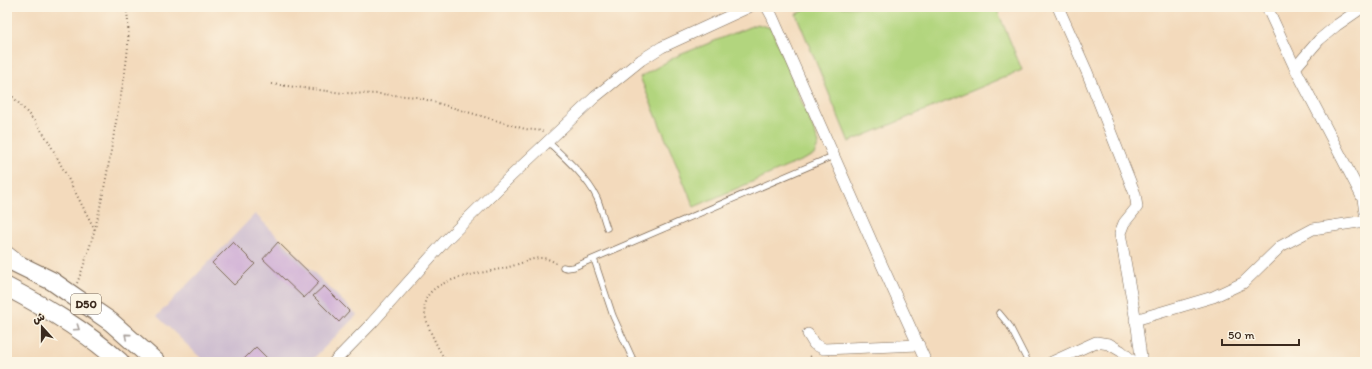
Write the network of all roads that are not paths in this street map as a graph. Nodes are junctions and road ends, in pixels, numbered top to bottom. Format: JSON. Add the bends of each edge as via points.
{"nodes":[{"id":1,"x":749,"y":7,"type":"edge"},
{"id":2,"x":767,"y":7,"type":"edge"},
{"id":3,"x":1058,"y":7,"type":"edge"},
{"id":4,"x":1267,"y":7,"type":"edge"},
{"id":5,"x":1362,"y":7,"type":"edge"},
{"id":6,"x":1295,"y":68,"type":"junction"},
{"id":7,"x":547,"y":141,"type":"junction"},
{"id":8,"x":833,"y":156,"type":"junction"},
{"id":9,"x":1365,"y":213,"type":"edge"},
{"id":10,"x":1365,"y":221,"type":"edge"},
{"id":11,"x":606,"y":228,"type":"dead end"},
{"id":12,"x":7,"y":248,"type":"edge"},
{"id":13,"x":7,"y":259,"type":"edge"},
{"id":14,"x":594,"y":259,"type":"junction"},
{"id":15,"x":563,"y":267,"type":"road end"},
{"id":16,"x":52,"y":281,"type":"junction"},
{"id":17,"x":7,"y":287,"type":"edge"},
{"id":18,"x":999,"y":313,"type":"dead end"},
{"id":19,"x":1135,"y":320,"type":"junction"},
{"id":20,"x":808,"y":334,"type":"dead end"},
{"id":21,"x":919,"y":345,"type":"junction"},
{"id":22,"x":120,"y":362,"type":"edge"},
{"id":23,"x":156,"y":362,"type":"edge"},
{"id":24,"x":334,"y":362,"type":"edge"},
{"id":25,"x":634,"y":362,"type":"edge"},
{"id":26,"x":926,"y":362,"type":"edge"},
{"id":27,"x":1028,"y":362,"type":"edge"},
{"id":28,"x":1052,"y":362,"type":"edge"},
{"id":29,"x":1134,"y":362,"type":"edge"},
{"id":30,"x":1141,"y":362,"type":"edge"}],
"edges":[{"from":1,"to":7,"type":"street","via":[[662,46],[620,76]]},
{"from":2,"to":8,"type":"street"},
{"from":3,"to":19,"type":"street","via":[[1087,72],[1135,194],[1136,207],[1120,233]]},
{"from":4,"to":6,"type":"street"},
{"from":5,"to":6,"type":"street","via":[[1319,40]]},
{"from":6,"to":9,"type":"street","via":[[1363,198]]},
{"from":7,"to":11,"type":"lane","via":[[589,186],[600,206]]},
{"from":7,"to":24,"type":"street","via":[[445,241]]},
{"from":8,"to":14,"type":"lane"},
{"from":8,"to":21,"type":"street"},
{"from":10,"to":19,"type":"street","via":[[1313,228],[1281,246],[1243,283],[1213,297]]},
{"from":12,"to":16,"type":"lane"},
{"from":13,"to":16,"type":"main road","number":"D50"},
{"from":14,"to":15,"type":"lane","via":[[574,267]]},
{"from":14,"to":25,"type":"lane","via":[[613,316]]},
{"from":23,"to":16,"type":"main road","number":"D50","one_way":true,"via":[[111,322]]},
{"from":17,"to":22,"type":"main road","number":"D50","one_way":true,"via":[[50,310],[105,348]]},
{"from":18,"to":27,"type":"lane","via":[[1009,325]]},
{"from":19,"to":30,"type":"street"},
{"from":20,"to":21,"type":"street","via":[[814,344],[824,349]]},
{"from":21,"to":26,"type":"street"},
{"from":28,"to":29,"type":"street","via":[[1096,342],[1109,344]]}]}
